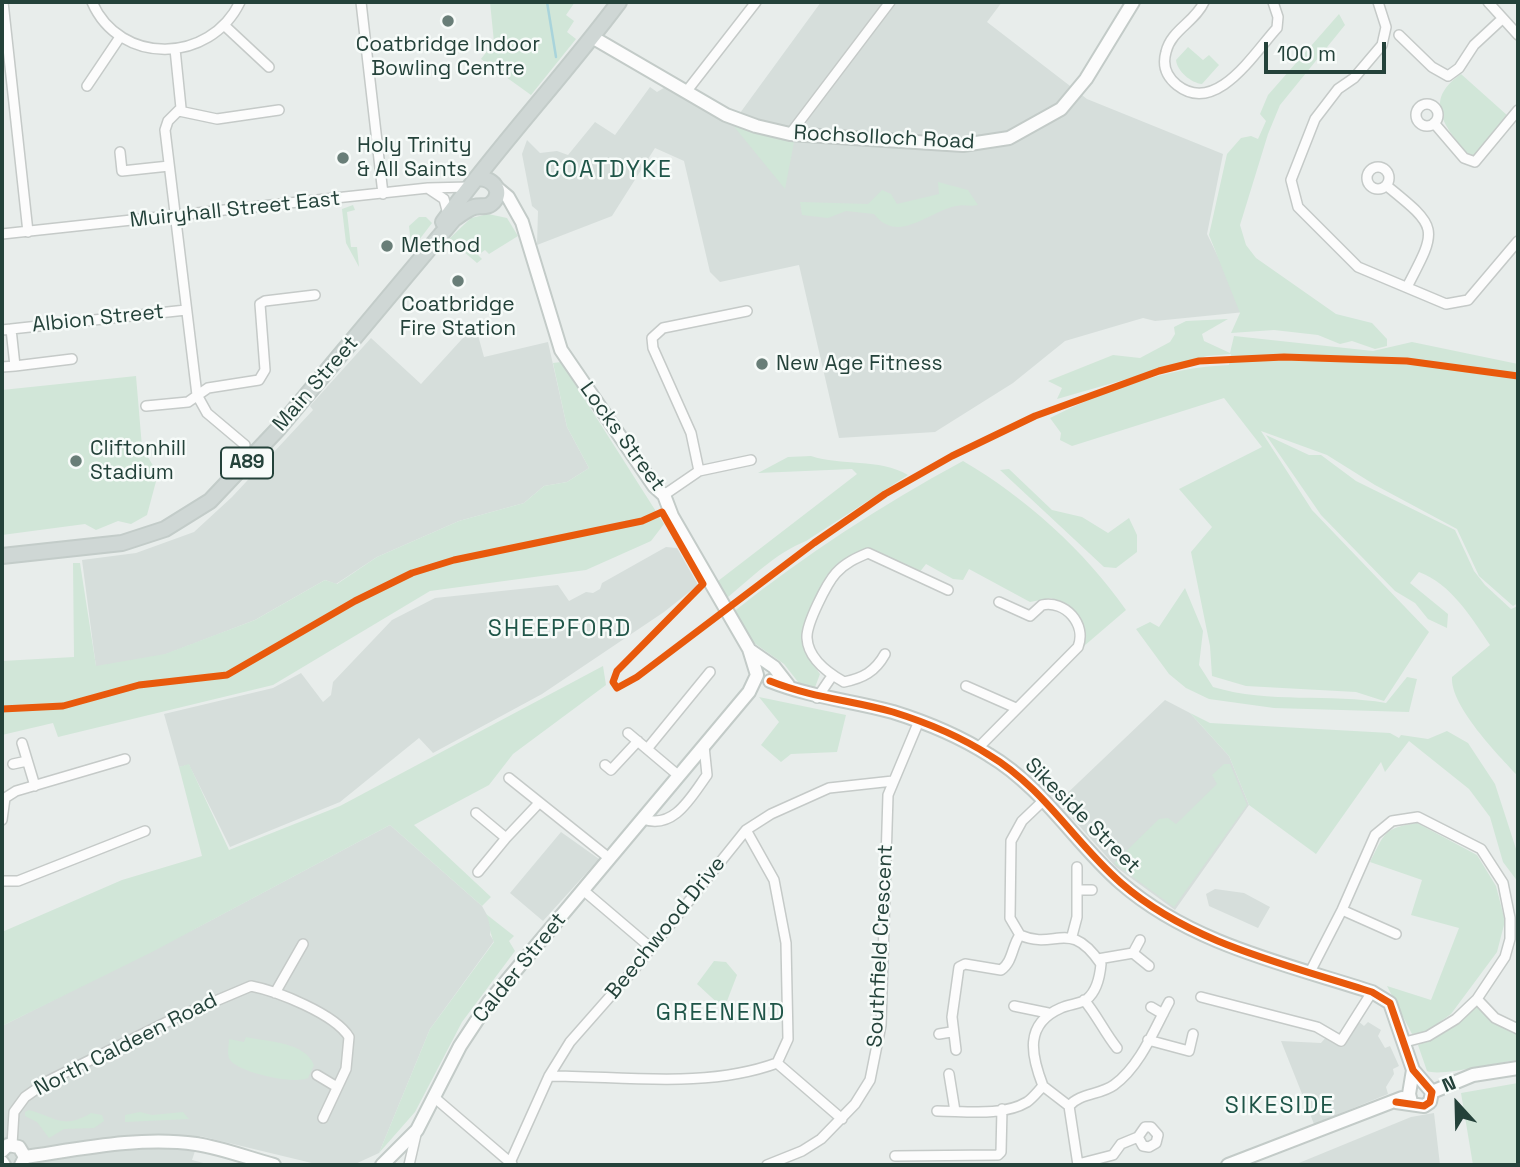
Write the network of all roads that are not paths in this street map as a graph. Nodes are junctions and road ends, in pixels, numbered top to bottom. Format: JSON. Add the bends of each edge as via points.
{"nodes":[{"id":1,"x":3,"y":2,"type":"edge"},
{"id":2,"x":92,"y":2,"type":"edge"},
{"id":3,"x":240,"y":2,"type":"edge"},
{"id":4,"x":361,"y":2,"type":"edge"},
{"id":5,"x":619,"y":2,"type":"edge"},
{"id":6,"x":756,"y":2,"type":"edge"},
{"id":7,"x":891,"y":2,"type":"edge"},
{"id":8,"x":1133,"y":2,"type":"edge"},
{"id":9,"x":1204,"y":2,"type":"edge"},
{"id":10,"x":1273,"y":2,"type":"edge"},
{"id":11,"x":1378,"y":2,"type":"edge"},
{"id":12,"x":1488,"y":2,"type":"edge"},
{"id":13,"x":1502,"y":19,"type":"junction"},
{"id":14,"x":225,"y":26,"type":"junction"},
{"id":15,"x":1399,"y":35,"type":"dead end"},
{"id":16,"x":1518,"y":35,"type":"edge"},
{"id":17,"x":120,"y":37,"type":"junction"},
{"id":18,"x":592,"y":37,"type":"junction"},
{"id":19,"x":175,"y":49,"type":"junction"},
{"id":20,"x":269,"y":67,"type":"dead end"},
{"id":21,"x":87,"y":86,"type":"dead end"},
{"id":22,"x":686,"y":92,"type":"junction"},
{"id":23,"x":13,"y":98,"type":"junction"},
{"id":24,"x":2,"y":100,"type":"edge"},
{"id":25,"x":261,"y":100,"type":"dead end"},
{"id":26,"x":279,"y":110,"type":"dead end"},
{"id":27,"x":1518,"y":110,"type":"edge"},
{"id":28,"x":179,"y":111,"type":"junction"},
{"id":29,"x":262,"y":111,"type":"junction"},
{"id":30,"x":1434,"y":123,"type":"dead end"},
{"id":31,"x":790,"y":134,"type":"junction"},
{"id":32,"x":120,"y":152,"type":"dead end"},
{"id":33,"x":169,"y":166,"type":"junction"},
{"id":34,"x":480,"y":184,"type":"junction"},
{"id":35,"x":1387,"y":186,"type":"dead end"},
{"id":36,"x":428,"y":188,"type":"junction"},
{"id":37,"x":383,"y":194,"type":"junction"},
{"id":38,"x":484,"y":204,"type":"junction"},
{"id":39,"x":175,"y":216,"type":"junction"},
{"id":40,"x":447,"y":216,"type":"junction"},
{"id":41,"x":519,"y":216,"type":"junction"},
{"id":42,"x":28,"y":232,"type":"junction"},
{"id":43,"x":2,"y":234,"type":"edge"},
{"id":44,"x":1518,"y":241,"type":"edge"},
{"id":45,"x":423,"y":255,"type":"junction"},
{"id":46,"x":1407,"y":287,"type":"junction"},
{"id":47,"x":315,"y":295,"type":"dead end"},
{"id":48,"x":186,"y":310,"type":"junction"},
{"id":49,"x":747,"y":311,"type":"dead end"},
{"id":50,"x":6,"y":329,"type":"edge"},
{"id":51,"x":72,"y":359,"type":"dead end"},
{"id":52,"x":15,"y":366,"type":"junction"},
{"id":53,"x":2,"y":368,"type":"edge"},
{"id":54,"x":197,"y":395,"type":"junction"},
{"id":55,"x":146,"y":406,"type":"dead end"},
{"id":56,"x":245,"y":445,"type":"dead end"},
{"id":57,"x":751,"y":460,"type":"dead end"},
{"id":58,"x":699,"y":471,"type":"junction"},
{"id":59,"x":664,"y":495,"type":"junction"},
{"id":60,"x":2,"y":556,"type":"edge"},
{"id":61,"x":948,"y":590,"type":"dead end"},
{"id":62,"x":999,"y":602,"type":"dead end"},
{"id":63,"x":885,"y":654,"type":"dead end"},
{"id":64,"x":710,"y":672,"type":"dead end"},
{"id":65,"x":765,"y":674,"type":"junction"},
{"id":66,"x":832,"y":676,"type":"junction"},
{"id":67,"x":690,"y":678,"type":"dead end"},
{"id":68,"x":965,"y":685,"type":"dead end"},
{"id":69,"x":699,"y":686,"type":"junction"},
{"id":70,"x":817,"y":698,"type":"junction"},
{"id":71,"x":1016,"y":708,"type":"junction"},
{"id":72,"x":919,"y":721,"type":"junction"},
{"id":73,"x":628,"y":733,"type":"dead end"},
{"id":74,"x":638,"y":741,"type":"junction"},
{"id":75,"x":22,"y":743,"type":"dead end"},
{"id":76,"x":704,"y":746,"type":"junction"},
{"id":77,"x":978,"y":748,"type":"junction"},
{"id":78,"x":647,"y":750,"type":"junction"},
{"id":79,"x":125,"y":759,"type":"dead end"},
{"id":80,"x":27,"y":761,"type":"junction"},
{"id":81,"x":13,"y":764,"type":"dead end"},
{"id":82,"x":605,"y":765,"type":"dead end"},
{"id":83,"x":679,"y":776,"type":"junction"},
{"id":84,"x":509,"y":778,"type":"dead end"},
{"id":85,"x":892,"y":781,"type":"junction"},
{"id":86,"x":35,"y":786,"type":"junction"},
{"id":87,"x":1044,"y":800,"type":"junction"},
{"id":88,"x":539,"y":803,"type":"junction"},
{"id":89,"x":476,"y":813,"type":"dead end"},
{"id":90,"x":643,"y":819,"type":"junction"},
{"id":91,"x":2,"y":820,"type":"edge"},
{"id":92,"x":746,"y":830,"type":"junction"},
{"id":93,"x":145,"y":831,"type":"dead end"},
{"id":94,"x":506,"y":838,"type":"junction"},
{"id":95,"x":609,"y":859,"type":"junction"},
{"id":96,"x":1077,"y":867,"type":"dead end"},
{"id":97,"x":478,"y":872,"type":"dead end"},
{"id":98,"x":2,"y":881,"type":"edge"},
{"id":99,"x":583,"y":890,"type":"junction"},
{"id":100,"x":1077,"y":890,"type":"junction"},
{"id":101,"x":1092,"y":890,"type":"dead end"},
{"id":102,"x":1342,"y":910,"type":"junction"},
{"id":103,"x":1020,"y":934,"type":"junction"},
{"id":104,"x":1396,"y":934,"type":"dead end"},
{"id":105,"x":1072,"y":936,"type":"junction"},
{"id":106,"x":1140,"y":940,"type":"dead end"},
{"id":107,"x":303,"y":944,"type":"dead end"},
{"id":108,"x":650,"y":947,"type":"junction"},
{"id":109,"x":1133,"y":953,"type":"junction"},
{"id":110,"x":1098,"y":959,"type":"junction"},
{"id":111,"x":1149,"y":966,"type":"dead end"},
{"id":112,"x":1310,"y":972,"type":"junction"},
{"id":113,"x":1372,"y":992,"type":"junction"},
{"id":114,"x":275,"y":993,"type":"junction"},
{"id":115,"x":1201,"y":997,"type":"dead end"},
{"id":116,"x":1477,"y":999,"type":"junction"},
{"id":117,"x":1084,"y":1000,"type":"junction"},
{"id":118,"x":1170,"y":1002,"type":"dead end"},
{"id":119,"x":1014,"y":1006,"type":"dead end"},
{"id":120,"x":1151,"y":1007,"type":"dead end"},
{"id":121,"x":1048,"y":1013,"type":"junction"},
{"id":122,"x":1163,"y":1014,"type":"junction"},
{"id":123,"x":1518,"y":1029,"type":"edge"},
{"id":124,"x":951,"y":1032,"type":"junction"},
{"id":125,"x":939,"y":1034,"type":"dead end"},
{"id":126,"x":1193,"y":1034,"type":"dead end"},
{"id":127,"x":1148,"y":1040,"type":"junction"},
{"id":128,"x":1405,"y":1042,"type":"junction"},
{"id":129,"x":956,"y":1050,"type":"dead end"},
{"id":130,"x":1118,"y":1050,"type":"dead end"},
{"id":131,"x":777,"y":1063,"type":"junction"},
{"id":132,"x":1518,"y":1068,"type":"edge"},
{"id":133,"x":949,"y":1074,"type":"dead end"},
{"id":134,"x":317,"y":1075,"type":"dead end"},
{"id":135,"x":549,"y":1076,"type":"junction"},
{"id":136,"x":1044,"y":1086,"type":"junction"},
{"id":137,"x":337,"y":1087,"type":"junction"},
{"id":138,"x":1419,"y":1091,"type":"junction"},
{"id":139,"x":435,"y":1098,"type":"junction"},
{"id":140,"x":1069,"y":1106,"type":"junction"},
{"id":141,"x":1002,"y":1109,"type":"junction"},
{"id":142,"x":937,"y":1111,"type":"dead end"},
{"id":143,"x":955,"y":1111,"type":"junction"},
{"id":144,"x":323,"y":1118,"type":"dead end"},
{"id":145,"x":842,"y":1119,"type":"junction"},
{"id":146,"x":417,"y":1130,"type":"junction"},
{"id":147,"x":1138,"y":1137,"type":"dead end"},
{"id":148,"x":7,"y":1148,"type":"edge"},
{"id":149,"x":895,"y":1156,"type":"dead end"},
{"id":150,"x":23,"y":1161,"type":"edge"},
{"id":151,"x":387,"y":1164,"type":"edge"},
{"id":152,"x":510,"y":1164,"type":"edge"},
{"id":153,"x":274,"y":1165,"type":"edge"},
{"id":154,"x":409,"y":1165,"type":"edge"},
{"id":155,"x":766,"y":1165,"type":"edge"},
{"id":156,"x":1078,"y":1165,"type":"edge"},
{"id":157,"x":1228,"y":1165,"type":"edge"}],
"edges":[{"from":1,"to":23,"type":"street"},
{"from":2,"to":17,"type":"street"},
{"from":3,"to":14,"type":"street"},
{"from":4,"to":37,"type":"street"},
{"from":5,"to":18,"type":"main road","number":"A89"},
{"from":6,"to":22,"type":"street"},
{"from":7,"to":31,"type":"street"},
{"from":8,"to":31,"type":"street","name":"Rochsolloch Road","via":[[1073,95],[1051,117],[1023,133],[963,145]]},
{"from":9,"to":10,"type":"street","via":[[1168,44],[1165,67],[1184,90],[1205,95],[1224,85],[1277,28]]},
{"from":11,"to":46,"type":"street","via":[[1386,27],[1382,45],[1315,119],[1291,180],[1298,207],[1358,267]]},
{"from":12,"to":13,"type":"street"},
{"from":13,"to":15,"type":"street","via":[[1448,76]]},
{"from":13,"to":16,"type":"street"},
{"from":14,"to":19,"type":"street","via":[[201,42]]},
{"from":14,"to":20,"type":"street"},
{"from":17,"to":19,"type":"street","via":[[152,49]]},
{"from":17,"to":21,"type":"street"},
{"from":18,"to":22,"type":"street","name":"Rochsolloch Road"},
{"from":18,"to":34,"type":"main road","name":"Main Street","number":"A89"},
{"from":19,"to":28,"type":"street"},
{"from":22,"to":31,"type":"street","name":"Rochsolloch Road","via":[[741,122]]},
{"from":23,"to":24,"type":"street"},
{"from":23,"to":42,"type":"street"},
{"from":25,"to":29,"type":"street"},
{"from":26,"to":29,"type":"street"},
{"from":27,"to":30,"type":"street","via":[[1475,162],[1464,159]]},
{"from":28,"to":29,"type":"street","via":[[212,119]]},
{"from":28,"to":33,"type":"street","via":[[165,130]]},
{"from":32,"to":33,"type":"street","via":[[122,171]]},
{"from":33,"to":39,"type":"street"},
{"from":34,"to":36,"type":"street","name":"Muiryhall Street East"},
{"from":34,"to":38,"type":"main road","via":[[469,199]]},
{"from":34,"to":38,"type":"main road","name":"Main Street","number":"A89","via":[[496,195]]},
{"from":34,"to":40,"type":"main road","name":"Main Street","number":"A89"},
{"from":34,"to":41,"type":"street","name":"Locks Street","via":[[508,197]]},
{"from":35,"to":46,"type":"street","via":[[1421,214],[1430,232],[1428,246]]},
{"from":36,"to":37,"type":"street","name":"Muiryhall Street East"},
{"from":36,"to":40,"type":"street","via":[[444,198]]},
{"from":37,"to":39,"type":"street","name":"Muiryhall Street East"},
{"from":38,"to":41,"type":"street"},
{"from":38,"to":45,"type":"main road","name":"Main Street","number":"A89","via":[[454,219]]},
{"from":39,"to":42,"type":"street","name":"Muiryhall Street East"},
{"from":39,"to":48,"type":"street"},
{"from":40,"to":45,"type":"main road","name":"Main Street","number":"A89"},
{"from":41,"to":59,"type":"street","name":"Locks Street","via":[[561,349]]},
{"from":42,"to":43,"type":"street","name":"Muiryhall Street East"},
{"from":44,"to":46,"type":"street","via":[[1462,303],[1446,304]]},
{"from":45,"to":60,"type":"main road","name":"Main Street","number":"A89","via":[[287,419],[210,501],[165,528],[122,542]]},
{"from":47,"to":54,"type":"street","via":[[262,302],[263,376],[208,388]]},
{"from":48,"to":50,"type":"street","name":"Albion Street"},
{"from":48,"to":54,"type":"street"},
{"from":49,"to":58,"type":"street","via":[[663,328],[652,338],[691,433]]},
{"from":50,"to":52,"type":"street","name":"Albion Street"},
{"from":51,"to":52,"type":"street","name":"Albion Street"},
{"from":52,"to":53,"type":"street","name":"Albion Street"},
{"from":54,"to":55,"type":"street","via":[[188,402]]},
{"from":54,"to":56,"type":"street","via":[[207,413]]},
{"from":57,"to":58,"type":"street"},
{"from":58,"to":59,"type":"street"},
{"from":59,"to":65,"type":"street","name":"Locks Street"},
{"from":61,"to":66,"type":"street","via":[[878,556],[868,553],[854,558],[834,575],[806,636],[812,656]]},
{"from":62,"to":71,"type":"street","via":[[1030,616],[1042,605],[1057,605],[1070,613],[1079,629],[1078,647]]},
{"from":63,"to":66,"type":"street","via":[[862,679],[844,682]]},
{"from":64,"to":69,"type":"street"},
{"from":65,"to":70,"type":"street","name":"Sikeside Street"},
{"from":65,"to":76,"type":"street","name":"Calder Street"},
{"from":66,"to":70,"type":"street"},
{"from":67,"to":69,"type":"street"},
{"from":68,"to":71,"type":"street"},
{"from":69,"to":78,"type":"street"},
{"from":70,"to":72,"type":"street","name":"Sikeside Street"},
{"from":71,"to":77,"type":"street"},
{"from":72,"to":77,"type":"street","name":"Sikeside Street"},
{"from":72,"to":85,"type":"street","name":"Southfield Crescent"},
{"from":73,"to":74,"type":"street"},
{"from":74,"to":78,"type":"street"},
{"from":74,"to":82,"type":"street","via":[[611,770]]},
{"from":75,"to":80,"type":"street"},
{"from":76,"to":83,"type":"street","name":"Calder Street"},
{"from":76,"to":90,"type":"street","via":[[707,775],[692,797],[671,819],[655,823]]},
{"from":77,"to":87,"type":"street","name":"Sikeside Street","via":[[1006,765]]},
{"from":78,"to":83,"type":"street"},
{"from":79,"to":86,"type":"street"},
{"from":80,"to":81,"type":"street"},
{"from":80,"to":86,"type":"street"},
{"from":83,"to":90,"type":"street","name":"Calder Street"},
{"from":84,"to":88,"type":"street"},
{"from":85,"to":92,"type":"street","name":"Beechwood Drive","via":[[829,788]]},
{"from":85,"to":145,"type":"street","name":"Southfield Crescent","via":[[881,1025],[870,1080]]},
{"from":86,"to":91,"type":"street","via":[[5,797]]},
{"from":87,"to":103,"type":"street","via":[[1022,821],[1011,841],[1010,918]]},
{"from":87,"to":112,"type":"street","name":"Sikeside Street","via":[[1089,854],[1124,886],[1178,923],[1211,939]]},
{"from":88,"to":94,"type":"street"},
{"from":88,"to":95,"type":"street"},
{"from":89,"to":94,"type":"street"},
{"from":90,"to":95,"type":"street","name":"Calder Street"},
{"from":92,"to":108,"type":"street","name":"Beechwood Drive"},
{"from":92,"to":131,"type":"street","via":[[774,880],[786,943],[788,1039]]},
{"from":93,"to":98,"type":"street","via":[[18,881]]},
{"from":94,"to":97,"type":"street"},
{"from":95,"to":99,"type":"street","name":"Calder Street"},
{"from":96,"to":100,"type":"street"},
{"from":99,"to":108,"type":"street"},
{"from":99,"to":139,"type":"street","name":"Calder Street","via":[[489,1002],[460,1046]]},
{"from":100,"to":101,"type":"street"},
{"from":100,"to":105,"type":"street"},
{"from":102,"to":104,"type":"street"},
{"from":102,"to":112,"type":"street"},
{"from":102,"to":116,"type":"street","via":[[1376,835],[1392,821],[1418,817],[1481,849],[1503,883],[1510,940],[1505,957]]},
{"from":103,"to":105,"type":"street","via":[[1029,938]]},
{"from":103,"to":124,"type":"street","via":[[1008,966],[1001,970],[959,967]]},
{"from":105,"to":110,"type":"street"},
{"from":106,"to":109,"type":"street"},
{"from":107,"to":114,"type":"street"},
{"from":108,"to":135,"type":"street","name":"Beechwood Drive","via":[[570,1042]]},
{"from":109,"to":110,"type":"street"},
{"from":109,"to":111,"type":"street"},
{"from":110,"to":117,"type":"street","via":[[1099,980]]},
{"from":112,"to":113,"type":"street","name":"Sikeside Street"},
{"from":113,"to":115,"type":"street","via":[[1341,1041],[1317,1027]]},
{"from":113,"to":128,"type":"street","name":"Sikeside Street","via":[[1395,1010]]},
{"from":114,"to":137,"type":"street","name":"North Caldeen Road","via":[[339,1023],[346,1031],[349,1058]]},
{"from":114,"to":148,"type":"street","name":"North Caldeen Road","via":[[251,986],[239,989],[48,1082],[25,1097],[14,1112]]},
{"from":116,"to":123,"type":"street","via":[[1494,1018]]},
{"from":116,"to":128,"type":"street","via":[[1428,1036]]},
{"from":117,"to":121,"type":"street"},
{"from":117,"to":130,"type":"street"},
{"from":118,"to":122,"type":"street"},
{"from":119,"to":121,"type":"street"},
{"from":120,"to":122,"type":"street"},
{"from":121,"to":136,"type":"street","via":[[1031,1047]]},
{"from":122,"to":127,"type":"street"},
{"from":124,"to":125,"type":"street"},
{"from":124,"to":129,"type":"street"},
{"from":126,"to":127,"type":"street","via":[[1189,1051]]},
{"from":127,"to":140,"type":"street","via":[[1132,1068],[1115,1084]]},
{"from":128,"to":138,"type":"street","name":"Sikeside Street"},
{"from":131,"to":135,"type":"street","via":[[753,1072],[713,1077]]},
{"from":131,"to":145,"type":"street"},
{"from":132,"to":138,"type":"street"},
{"from":133,"to":143,"type":"street"},
{"from":134,"to":137,"type":"street"},
{"from":135,"to":152,"type":"street","name":"Beechwood Drive"},
{"from":136,"to":140,"type":"street"},
{"from":136,"to":141,"type":"street","via":[[1026,1102]]},
{"from":137,"to":144,"type":"street","name":"North Caldeen Road"},
{"from":138,"to":157,"type":"street"},
{"from":139,"to":146,"type":"street","name":"Calder Street"},
{"from":139,"to":152,"type":"street"},
{"from":140,"to":156,"type":"street"},
{"from":141,"to":143,"type":"street"},
{"from":141,"to":149,"type":"street","via":[[1002,1152],[998,1155]]},
{"from":142,"to":143,"type":"street"},
{"from":145,"to":155,"type":"street","name":"Southfield Crescent","via":[[802,1151]]},
{"from":146,"to":151,"type":"street","name":"Calder Street"},
{"from":146,"to":154,"type":"street","name":"Calder Street"},
{"from":147,"to":156,"type":"street","via":[[1125,1141],[1113,1155]]},
{"from":148,"to":150,"type":"street","via":[[22,1150]]},
{"from":150,"to":153,"type":"street","via":[[129,1143],[171,1142]]}]}
